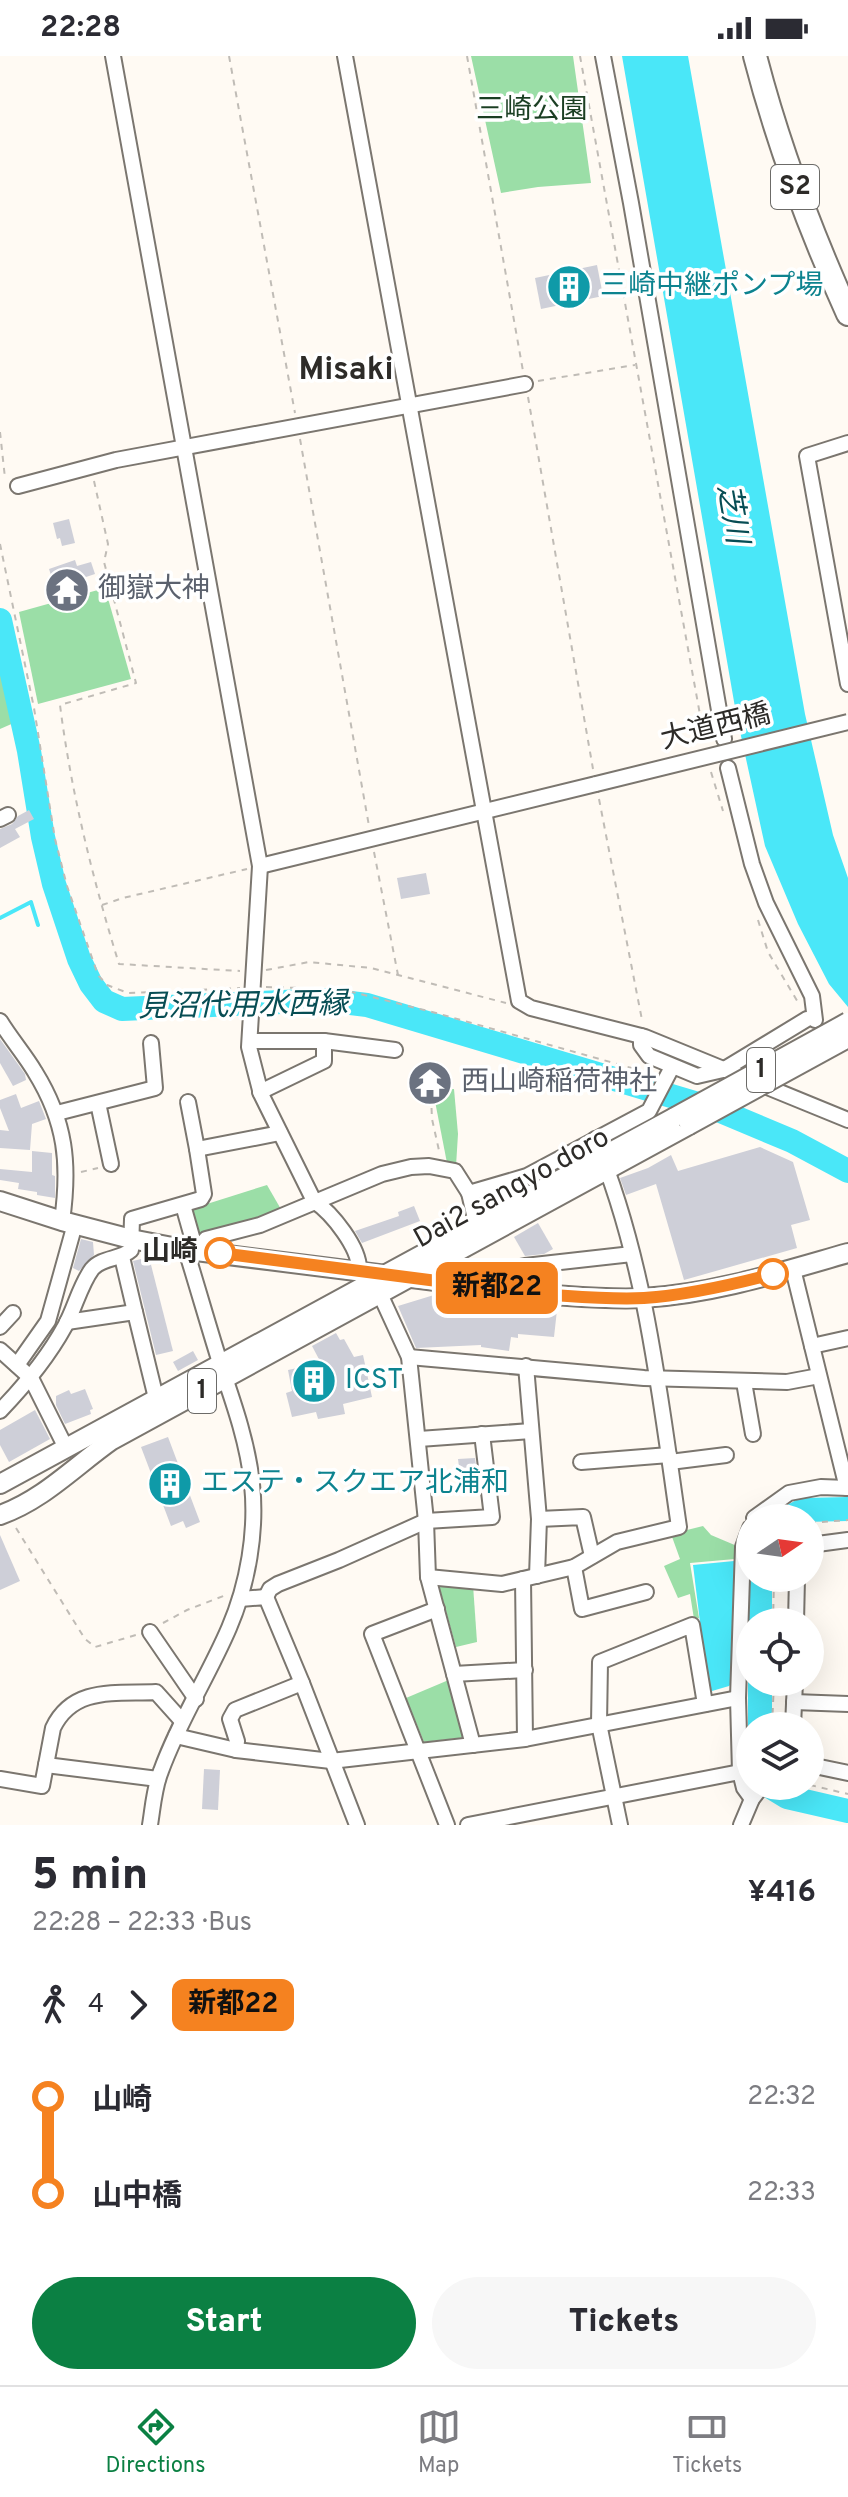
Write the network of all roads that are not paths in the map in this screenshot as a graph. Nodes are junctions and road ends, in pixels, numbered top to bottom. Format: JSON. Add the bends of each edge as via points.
{"nodes":[{"id":1,"x":113,"y":56,"type":"edge"},
{"id":2,"x":345,"y":56,"type":"edge"},
{"id":3,"x":603,"y":56,"type":"edge"},
{"id":4,"x":755,"y":56,"type":"edge"},
{"id":5,"x":766,"y":56,"type":"edge"},
{"id":6,"x":848,"y":289,"type":"edge"},
{"id":7,"x":848,"y":314,"type":"edge"},
{"id":8,"x":525,"y":384,"type":"road end"},
{"id":9,"x":408,"y":405,"type":"junction"},
{"id":10,"x":848,"y":443,"type":"edge"},
{"id":11,"x":185,"y":446,"type":"junction"},
{"id":12,"x":18,"y":486,"type":"road end"},
{"id":13,"x":848,"y":684,"type":"edge"},
{"id":14,"x":848,"y":722,"type":"edge"},
{"id":15,"x":724,"y":739,"type":"dead end"},
{"id":16,"x":728,"y":768,"type":"dead end"},
{"id":17,"x":485,"y":812,"type":"junction"},
{"id":18,"x":260,"y":866,"type":"junction"},
{"id":19,"x":0,"y":1021,"type":"edge"},
{"id":20,"x":848,"y":1022,"type":"edge"},
{"id":21,"x":643,"y":1036,"type":"junction"},
{"id":22,"x":848,"y":1038,"type":"edge"},
{"id":23,"x":250,"y":1041,"type":"junction"},
{"id":24,"x":324,"y":1041,"type":"junction"},
{"id":25,"x":151,"y":1043,"type":"dead end"},
{"id":26,"x":395,"y":1050,"type":"dead end"},
{"id":27,"x":723,"y":1070,"type":"junction"},
{"id":28,"x":668,"y":1076,"type":"junction"},
{"id":29,"x":260,"y":1092,"type":"junction"},
{"id":30,"x":188,"y":1102,"type":"dead end"},
{"id":31,"x":98,"y":1103,"type":"junction"},
{"id":32,"x":57,"y":1113,"type":"junction"},
{"id":33,"x":848,"y":1120,"type":"edge"},
{"id":34,"x":682,"y":1121,"type":"junction"},
{"id":35,"x":280,"y":1133,"type":"junction"},
{"id":36,"x":197,"y":1149,"type":"junction"},
{"id":37,"x":602,"y":1155,"type":"junction"},
{"id":38,"x":111,"y":1164,"type":"road end"},
{"id":39,"x":469,"y":1193,"type":"junction"},
{"id":40,"x":0,"y":1201,"type":"edge"},
{"id":41,"x":314,"y":1201,"type":"junction"},
{"id":42,"x":183,"y":1205,"type":"junction"},
{"id":43,"x":68,"y":1223,"type":"junction"},
{"id":44,"x":476,"y":1223,"type":"junction"},
{"id":45,"x":131,"y":1239,"type":"junction"},
{"id":46,"x":192,"y":1250,"type":"junction"},
{"id":47,"x":848,"y":1253,"type":"edge"},
{"id":48,"x":632,"y":1254,"type":"junction"},
{"id":49,"x":122,"y":1257,"type":"junction"},
{"id":50,"x":793,"y":1269,"type":"junction"},
{"id":51,"x":359,"y":1270,"type":"junction"},
{"id":52,"x":385,"y":1273,"type":"junction"},
{"id":53,"x":411,"y":1277,"type":"junction"},
{"id":54,"x":467,"y":1284,"type":"junction"},
{"id":55,"x":380,"y":1294,"type":"junction"},
{"id":56,"x":642,"y":1298,"type":"junction"},
{"id":57,"x":135,"y":1312,"type":"junction"},
{"id":58,"x":13,"y":1313,"type":"dead end"},
{"id":59,"x":67,"y":1322,"type":"junction"},
{"id":60,"x":0,"y":1327,"type":"edge"},
{"id":61,"x":848,"y":1338,"type":"edge"},
{"id":62,"x":812,"y":1346,"type":"junction"},
{"id":63,"x":0,"y":1350,"type":"edge"},
{"id":64,"x":409,"y":1357,"type":"junction"},
{"id":65,"x":17,"y":1365,"type":"junction"},
{"id":66,"x":526,"y":1366,"type":"junction"},
{"id":67,"x":223,"y":1370,"type":"junction"},
{"id":68,"x":819,"y":1376,"type":"junction"},
{"id":69,"x":31,"y":1378,"type":"junction"},
{"id":70,"x":657,"y":1378,"type":"junction"},
{"id":71,"x":744,"y":1382,"type":"junction"},
{"id":72,"x":156,"y":1398,"type":"junction"},
{"id":73,"x":0,"y":1411,"type":"edge"},
{"id":74,"x":531,"y":1431,"type":"junction"},
{"id":75,"x":482,"y":1434,"type":"junction"},
{"id":76,"x":753,"y":1434,"type":"dead end"},
{"id":77,"x":419,"y":1439,"type":"junction"},
{"id":78,"x":66,"y":1448,"type":"junction"},
{"id":79,"x":726,"y":1455,"type":"dead end"},
{"id":80,"x":669,"y":1458,"type":"junction"},
{"id":81,"x":581,"y":1462,"type":"dead end"},
{"id":82,"x":0,"y":1484,"type":"edge"},
{"id":83,"x":848,"y":1488,"type":"edge"},
{"id":84,"x":774,"y":1504,"type":"edge"},
{"id":85,"x":3,"y":1514,"type":"edge"},
{"id":86,"x":539,"y":1519,"type":"junction"},
{"id":87,"x":426,"y":1521,"type":"junction"},
{"id":88,"x":848,"y":1540,"type":"edge"},
{"id":89,"x":824,"y":1543,"type":"edge"},
{"id":90,"x":592,"y":1556,"type":"junction"},
{"id":91,"x":574,"y":1567,"type":"junction"},
{"id":92,"x":428,"y":1577,"type":"junction"},
{"id":93,"x":530,"y":1578,"type":"junction"},
{"id":94,"x":646,"y":1592,"type":"dead end"},
{"id":95,"x":742,"y":1592,"type":"edge"},
{"id":96,"x":241,"y":1594,"type":"junction"},
{"id":97,"x":266,"y":1597,"type":"junction"},
{"id":98,"x":437,"y":1609,"type":"junction"},
{"id":99,"x":150,"y":1632,"type":"road end"},
{"id":100,"x":525,"y":1670,"type":"junction"},
{"id":101,"x":454,"y":1674,"type":"junction"},
{"id":102,"x":302,"y":1683,"type":"junction"},
{"id":103,"x":794,"y":1696,"type":"edge"},
{"id":104,"x":738,"y":1698,"type":"junction"},
{"id":105,"x":196,"y":1699,"type":"junction"},
{"id":106,"x":794,"y":1702,"type":"junction"},
{"id":107,"x":705,"y":1704,"type":"junction"},
{"id":108,"x":848,"y":1704,"type":"edge"},
{"id":109,"x":738,"y":1712,"type":"edge"},
{"id":110,"x":794,"y":1712,"type":"edge"},
{"id":111,"x":182,"y":1721,"type":"junction"},
{"id":112,"x":599,"y":1724,"type":"junction"},
{"id":113,"x":176,"y":1736,"type":"junction"},
{"id":114,"x":525,"y":1739,"type":"junction"},
{"id":115,"x":473,"y":1745,"type":"junction"},
{"id":116,"x":236,"y":1750,"type":"junction"},
{"id":117,"x":417,"y":1751,"type":"junction"},
{"id":118,"x":331,"y":1761,"type":"junction"},
{"id":119,"x":46,"y":1765,"type":"junction"},
{"id":120,"x":824,"y":1768,"type":"edge"},
{"id":121,"x":736,"y":1773,"type":"edge"},
{"id":122,"x":848,"y":1773,"type":"edge"},
{"id":123,"x":0,"y":1779,"type":"edge"},
{"id":124,"x":158,"y":1779,"type":"junction"},
{"id":125,"x":614,"y":1797,"type":"junction"},
{"id":126,"x":753,"y":1800,"type":"edge"},
{"id":127,"x":150,"y":1825,"type":"edge"},
{"id":128,"x":357,"y":1825,"type":"edge"},
{"id":129,"x":447,"y":1825,"type":"edge"},
{"id":130,"x":468,"y":1825,"type":"edge"},
{"id":131,"x":620,"y":1825,"type":"edge"},
{"id":132,"x":741,"y":1825,"type":"edge"}],
"edges":[{"from":1,"to":11,"type":"street"},
{"from":2,"to":9,"type":"street"},
{"from":3,"to":15,"type":"street"},
{"from":4,"to":7,"type":"highway","number":"S2","via":[[791,177]]},
{"from":5,"to":6,"type":"highway","number":"S2","via":[[795,163]]},
{"from":8,"to":9,"type":"street"},
{"from":9,"to":11,"type":"street"},
{"from":9,"to":17,"type":"street"},
{"from":10,"to":13,"type":"street","via":[[807,456]]},
{"from":11,"to":12,"type":"street"},
{"from":11,"to":18,"type":"street"},
{"from":14,"to":17,"type":"street","name":"大道西橋","bridge":true,"via":[[597,789]]},
{"from":16,"to":27,"type":"street","via":[[766,903],[812,996],[811,1019]]},
{"from":17,"to":18,"type":"street","name":"大道西橋"},
{"from":17,"to":21,"type":"street","via":[[519,1001]]},
{"from":18,"to":23,"type":"street"},
{"from":19,"to":32,"type":"street"},
{"from":20,"to":34,"type":"main road","name":"Dai2 sangyo doro","number":"1","bridge":true},
{"from":21,"to":27,"type":"street"},
{"from":21,"to":28,"type":"street","via":[[646,1053]]},
{"from":22,"to":34,"type":"main road","name":"Dai2 sangyo doro","number":"1","bridge":true},
{"from":23,"to":24,"type":"street"},
{"from":23,"to":29,"type":"street"},
{"from":24,"to":26,"type":"street"},
{"from":24,"to":29,"type":"street","via":[[324,1061]]},
{"from":25,"to":31,"type":"street","via":[[155,1088]]},
{"from":27,"to":28,"type":"street"},
{"from":27,"to":33,"type":"street"},
{"from":28,"to":37,"type":"street","via":[[649,1111]]},
{"from":29,"to":35,"type":"street"},
{"from":30,"to":36,"type":"street"},
{"from":31,"to":32,"type":"street"},
{"from":31,"to":38,"type":"street"},
{"from":32,"to":43,"type":"street"},
{"from":34,"to":37,"type":"main road","name":"Dai2 sangyo doro","number":"1"},
{"from":35,"to":36,"type":"street"},
{"from":35,"to":41,"type":"street"},
{"from":36,"to":42,"type":"street","via":[[204,1194]]},
{"from":37,"to":39,"type":"street"},
{"from":37,"to":44,"type":"main road","name":"Dai2 sangyo doro","number":"1"},
{"from":37,"to":48,"type":"street"},
{"from":37,"to":53,"type":"main road","name":"Dai2 sangyo doro","number":"1"},
{"from":39,"to":41,"type":"street","via":[[455,1171],[411,1167]]},
{"from":39,"to":44,"type":"street"},
{"from":40,"to":43,"type":"main road"},
{"from":41,"to":46,"type":"street","via":[[260,1225],[206,1239]]},
{"from":41,"to":51,"type":"street","via":[[355,1248]]},
{"from":42,"to":45,"type":"street","via":[[132,1219]]},
{"from":42,"to":46,"type":"street"},
{"from":43,"to":45,"type":"main road"},
{"from":43,"to":65,"type":"street","via":[[48,1321]]},
{"from":44,"to":52,"type":"main road","name":"Dai2 sangyo doro","number":"1"},
{"from":45,"to":46,"type":"main road"},
{"from":45,"to":49,"type":"street","via":[[131,1250]]},
{"from":46,"to":51,"type":"main road"},
{"from":46,"to":67,"type":"street","via":[[189,1260]]},
{"from":47,"to":50,"type":"main road"},
{"from":48,"to":54,"type":"street","via":[[525,1266],[477,1276]]},
{"from":48,"to":56,"type":"street"},
{"from":49,"to":57,"type":"street"},
{"from":49,"to":59,"type":"street","via":[[103,1261],[90,1272]]},
{"from":50,"to":56,"type":"main road"},
{"from":50,"to":62,"type":"street"},
{"from":51,"to":52,"type":"main road"},
{"from":52,"to":53,"type":"main road"},
{"from":52,"to":67,"type":"main road","name":"Dai2 sangyo doro","number":"1"},
{"from":53,"to":54,"type":"main road"},
{"from":53,"to":55,"type":"main road","name":"Dai2 sangyo doro","number":"1"},
{"from":54,"to":56,"type":"main road","via":[[538,1294]]},
{"from":55,"to":64,"type":"street"},
{"from":55,"to":67,"type":"main road","name":"Dai2 sangyo doro","number":"1"},
{"from":56,"to":70,"type":"street"},
{"from":57,"to":59,"type":"street"},
{"from":57,"to":72,"type":"street"},
{"from":58,"to":60,"type":"street"},
{"from":59,"to":69,"type":"street"},
{"from":61,"to":62,"type":"street"},
{"from":62,"to":68,"type":"street"},
{"from":63,"to":65,"type":"street"},
{"from":64,"to":66,"type":"street"},
{"from":64,"to":77,"type":"street"},
{"from":65,"to":69,"type":"street"},
{"from":66,"to":70,"type":"street"},
{"from":66,"to":74,"type":"street"},
{"from":67,"to":72,"type":"main road","name":"Dai2 sangyo doro","number":"1"},
{"from":67,"to":85,"type":"main road","name":"Dai2 sangyo doro","number":"1","via":[[112,1440],[43,1493]]},
{"from":67,"to":96,"type":"street","via":[[252,1482],[251,1540]]},
{"from":68,"to":71,"type":"street"},
{"from":68,"to":83,"type":"street"},
{"from":69,"to":73,"type":"street"},
{"from":69,"to":78,"type":"street"},
{"from":70,"to":71,"type":"street"},
{"from":70,"to":80,"type":"street"},
{"from":71,"to":76,"type":"street"},
{"from":72,"to":78,"type":"main road","name":"Dai2 sangyo doro","number":"1"},
{"from":74,"to":75,"type":"street"},
{"from":74,"to":86,"type":"street"},
{"from":75,"to":77,"type":"street"},
{"from":75,"to":87,"type":"street","via":[[492,1517]]},
{"from":77,"to":87,"type":"street"},
{"from":78,"to":82,"type":"main road","name":"Dai2 sangyo doro","number":"1"},
{"from":79,"to":80,"type":"street"},
{"from":80,"to":81,"type":"street"},
{"from":80,"to":90,"type":"street","via":[[679,1527],[617,1542]]},
{"from":83,"to":84,"type":"street","via":[[789,1493]]},
{"from":86,"to":90,"type":"street","via":[[583,1517]]},
{"from":86,"to":93,"type":"street"},
{"from":87,"to":92,"type":"street"},
{"from":87,"to":97,"type":"street","via":[[278,1584]]},
{"from":88,"to":89,"type":"street"},
{"from":90,"to":91,"type":"street"},
{"from":91,"to":93,"type":"street"},
{"from":91,"to":94,"type":"street","via":[[582,1609]]},
{"from":92,"to":93,"type":"street","via":[[502,1584]]},
{"from":92,"to":98,"type":"street"},
{"from":93,"to":100,"type":"street"},
{"from":95,"to":104,"type":"street"},
{"from":96,"to":97,"type":"street"},
{"from":96,"to":105,"type":"street"},
{"from":97,"to":102,"type":"street"},
{"from":98,"to":101,"type":"street"},
{"from":98,"to":117,"type":"street","via":[[372,1634]]},
{"from":99,"to":105,"type":"street"},
{"from":100,"to":101,"type":"street"},
{"from":100,"to":114,"type":"street"},
{"from":101,"to":115,"type":"street"},
{"from":102,"to":116,"type":"street","via":[[235,1710],[230,1719]]},
{"from":102,"to":118,"type":"street"},
{"from":103,"to":106,"type":"street"},
{"from":104,"to":107,"type":"street"},
{"from":104,"to":109,"type":"street"},
{"from":105,"to":111,"type":"street"},
{"from":106,"to":108,"type":"street"},
{"from":106,"to":110,"type":"street"},
{"from":107,"to":112,"type":"street"},
{"from":107,"to":112,"type":"street","via":[[692,1625],[600,1662]]},
{"from":111,"to":113,"type":"street"},
{"from":111,"to":119,"type":"street","via":[[156,1692],[94,1694],[65,1708],[53,1728]]},
{"from":112,"to":114,"type":"street"},
{"from":112,"to":125,"type":"street"},
{"from":113,"to":116,"type":"street"},
{"from":113,"to":124,"type":"street"},
{"from":114,"to":115,"type":"street"},
{"from":115,"to":117,"type":"street"},
{"from":116,"to":118,"type":"street"},
{"from":117,"to":118,"type":"street"},
{"from":117,"to":129,"type":"street"},
{"from":118,"to":128,"type":"street"},
{"from":119,"to":123,"type":"street","via":[[42,1786]]},
{"from":119,"to":124,"type":"street"},
{"from":120,"to":122,"type":"street"},
{"from":121,"to":125,"type":"street"},
{"from":124,"to":127,"type":"street"},
{"from":125,"to":130,"type":"street"},
{"from":125,"to":131,"type":"street"},
{"from":126,"to":132,"type":"street"}]}
